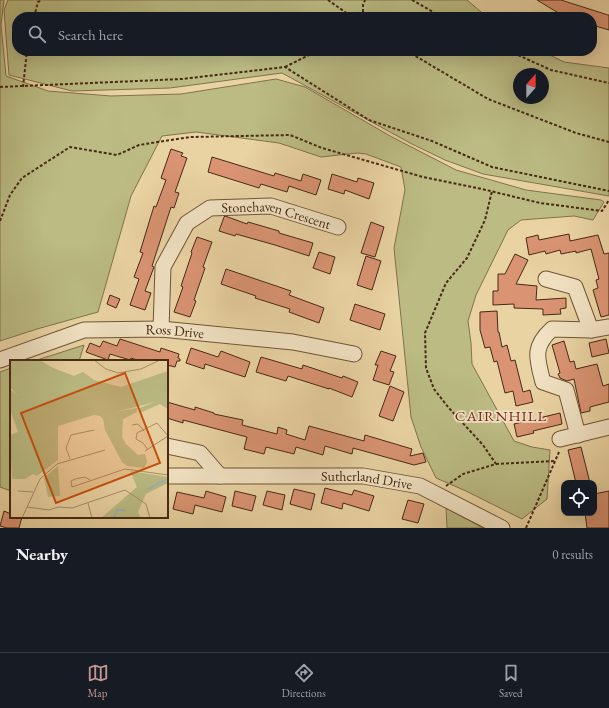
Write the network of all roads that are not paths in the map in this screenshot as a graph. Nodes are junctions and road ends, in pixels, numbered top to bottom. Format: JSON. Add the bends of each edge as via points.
{"nodes":[{"id":1,"x":338,"y":227,"type":"dead end"},
{"id":2,"x":546,"y":279,"type":"dead end"},
{"id":3,"x":609,"y":327,"type":"edge"},
{"id":4,"x":162,"y":329,"type":"junction"},
{"id":5,"x":591,"y":330,"type":"junction"},
{"id":6,"x":354,"y":354,"type":"dead end"},
{"id":7,"x":0,"y":360,"type":"edge"},
{"id":8,"x":609,"y":428,"type":"edge"},
{"id":9,"x":168,"y":446,"type":"edge"},
{"id":10,"x":168,"y":476,"type":"edge"},
{"id":11,"x":220,"y":476,"type":"junction"},
{"id":12,"x":502,"y":528,"type":"edge"}],
"edges":[{"from":1,"to":4,"type":"street","name":"Stonehaven Crescent","via":[[271,206],[210,208],[187,223],[163,267]]},
{"from":2,"to":5,"type":"street","via":[[575,287]]},
{"from":3,"to":5,"type":"street"},
{"from":4,"to":6,"type":"street","name":"Ross Drive","via":[[293,342]]},
{"from":4,"to":7,"type":"street","name":"Ross Drive","via":[[84,330]]},
{"from":5,"to":8,"type":"street","via":[[552,329],[544,336],[537,359],[543,382],[566,390],[567,438]]},
{"from":9,"to":11,"type":"street","via":[[200,453]]},
{"from":10,"to":11,"type":"street","name":"Sutherland Drive"},
{"from":11,"to":12,"type":"street","name":"Sutherland Drive","via":[[363,476],[420,486]]}]}
